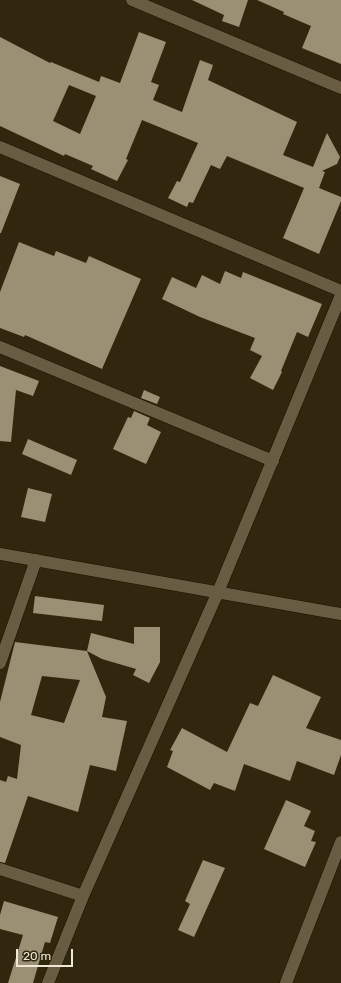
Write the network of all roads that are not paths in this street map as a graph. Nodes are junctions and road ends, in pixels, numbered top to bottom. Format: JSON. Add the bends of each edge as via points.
{"nodes":[{"id":1,"x":132,"y":0,"type":"edge"},
{"id":2,"x":341,"y":88,"type":"edge"},
{"id":3,"x":0,"y":147,"type":"edge"},
{"id":4,"x":341,"y":291,"type":"edge"},
{"id":5,"x":341,"y":295,"type":"edge"},
{"id":6,"x":0,"y":347,"type":"edge"},
{"id":7,"x":273,"y":461,"type":"junction"},
{"id":8,"x":0,"y":554,"type":"edge"},
{"id":9,"x":36,"y":560,"type":"junction"},
{"id":10,"x":218,"y":592,"type":"junction"},
{"id":11,"x":341,"y":614,"type":"edge"},
{"id":12,"x":0,"y":663,"type":"edge"},
{"id":13,"x":341,"y":842,"type":"edge"},
{"id":14,"x":0,"y":869,"type":"edge"},
{"id":15,"x":83,"y":896,"type":"junction"},
{"id":16,"x":48,"y":983,"type":"edge"},
{"id":17,"x":286,"y":983,"type":"edge"}],
"edges":[{"from":1,"to":2,"type":"street"},
{"from":3,"to":4,"type":"street"},
{"from":5,"to":7,"type":"street"},
{"from":6,"to":7,"type":"street"},
{"from":7,"to":10,"type":"street"},
{"from":8,"to":9,"type":"street"},
{"from":9,"to":10,"type":"street"},
{"from":9,"to":12,"type":"street"},
{"from":10,"to":11,"type":"street"},
{"from":10,"to":15,"type":"street"},
{"from":13,"to":17,"type":"street"},
{"from":14,"to":15,"type":"street"},
{"from":15,"to":16,"type":"street"}]}
